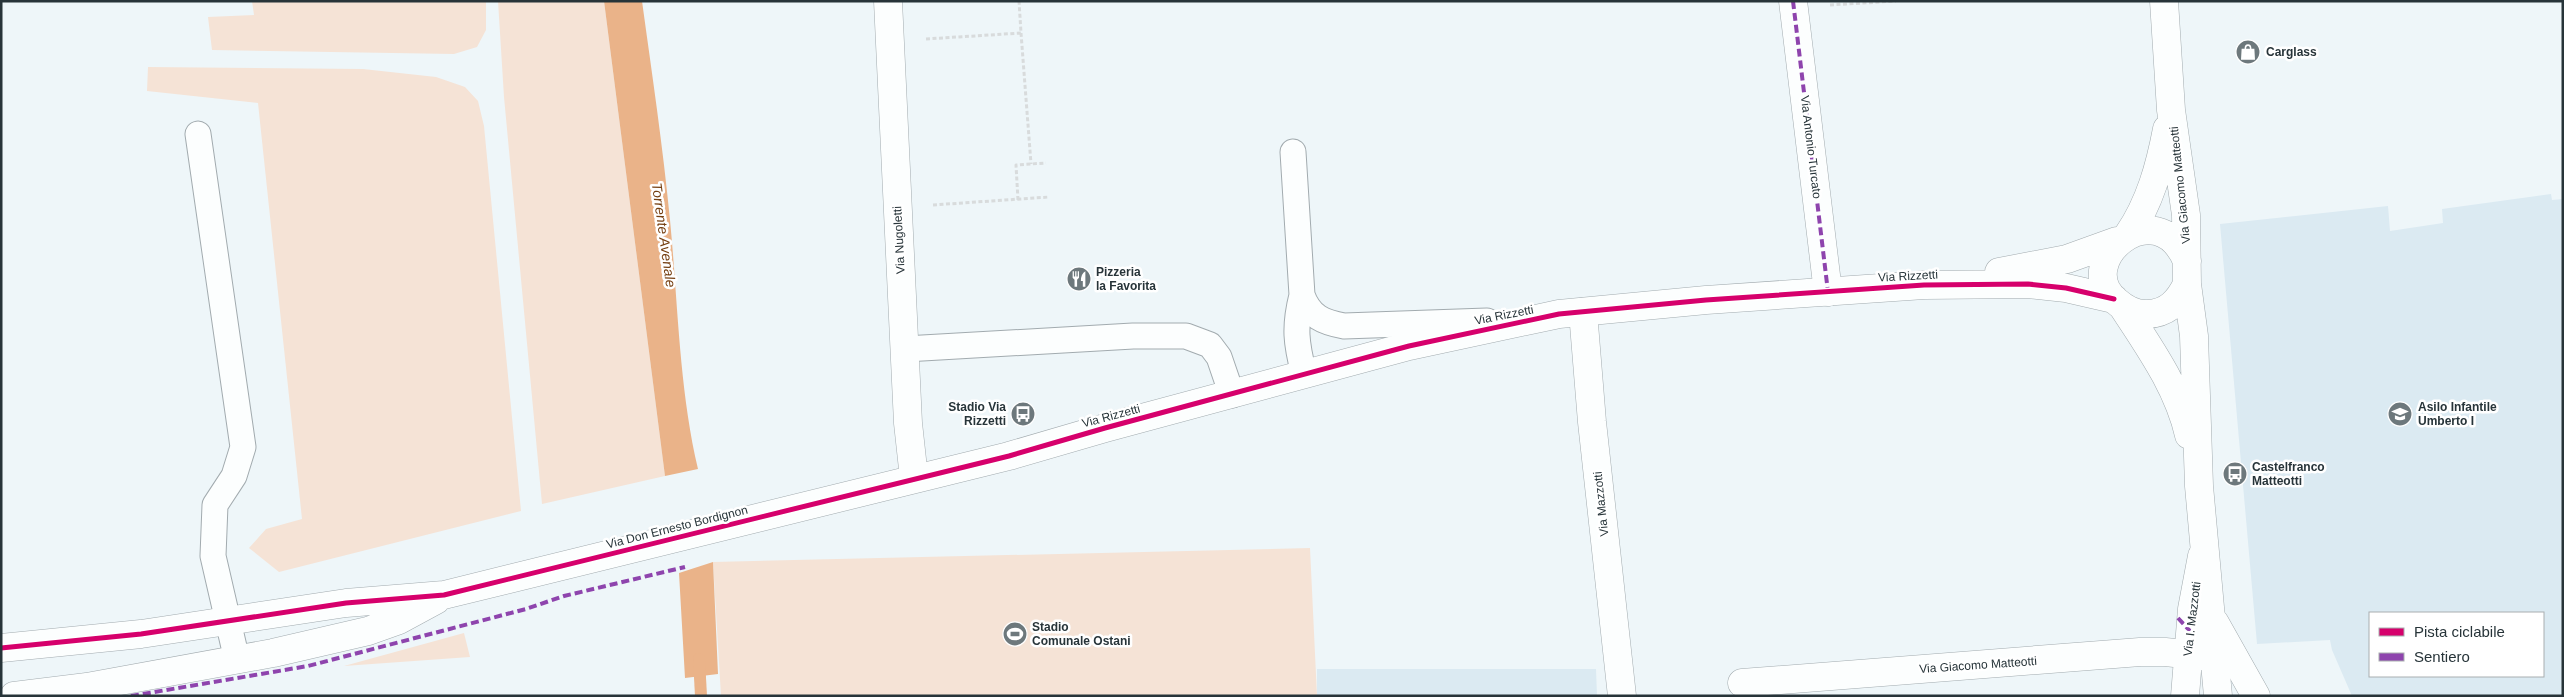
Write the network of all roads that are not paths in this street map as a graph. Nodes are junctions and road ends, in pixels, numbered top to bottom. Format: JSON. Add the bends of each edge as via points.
{"nodes":[{"id":1,"x":888,"y":1,"type":"edge"},
{"id":2,"x":1793,"y":1,"type":"edge"},
{"id":3,"x":2164,"y":1,"type":"edge"},
{"id":4,"x":2171,"y":110,"type":"junction"},
{"id":5,"x":198,"y":134,"type":"dead end"},
{"id":6,"x":1293,"y":152,"type":"dead end"},
{"id":7,"x":2123,"y":238,"type":"junction"},
{"id":8,"x":2187,"y":272,"type":"junction"},
{"id":9,"x":1924,"y":284,"type":"junction"},
{"id":10,"x":1828,"y":292,"type":"junction"},
{"id":11,"x":1302,"y":296,"type":"junction"},
{"id":12,"x":2118,"y":303,"type":"junction"},
{"id":13,"x":1583,"y":312,"type":"junction"},
{"id":14,"x":1529,"y":320,"type":"junction"},
{"id":15,"x":905,"y":349,"type":"junction"},
{"id":16,"x":1304,"y":374,"type":"junction"},
{"id":17,"x":1232,"y":395,"type":"junction"},
{"id":18,"x":914,"y":478,"type":"junction"},
{"id":19,"x":2199,"y":486,"type":"junction"},
{"id":20,"x":2204,"y":542,"type":"junction"},
{"id":21,"x":444,"y":595,"type":"junction"},
{"id":22,"x":2211,"y":616,"type":"junction"},
{"id":23,"x":228,"y":622,"type":"junction"},
{"id":24,"x":1,"y":648,"type":"edge"},
{"id":25,"x":2187,"y":654,"type":"junction"},
{"id":26,"x":2214,"y":657,"type":"junction"},
{"id":27,"x":237,"y":660,"type":"junction"},
{"id":28,"x":1742,"y":683,"type":"dead end"},
{"id":29,"x":14,"y":696,"type":"edge"},
{"id":30,"x":1622,"y":696,"type":"edge"},
{"id":31,"x":2185,"y":696,"type":"edge"},
{"id":32,"x":2218,"y":696,"type":"edge"},
{"id":33,"x":2256,"y":696,"type":"edge"}],
"edges":[{"from":1,"to":15,"type":"street","name":"Via Nugoletti"},
{"from":2,"to":10,"type":"street","name":"Via Antonio Turcato"},
{"from":3,"to":4,"type":"street","name":"Via Giacomo Matteotti"},
{"from":4,"to":7,"type":"street","name":"Via Giacomo Matteotti","via":[[2152,188],[2138,220]]},
{"from":4,"to":8,"type":"street","name":"Via Giacomo Matteotti","via":[[2186,215]]},
{"from":5,"to":23,"type":"lane","via":[[243,447],[234,476],[215,505],[213,556]]},
{"from":6,"to":11,"type":"lane"},
{"from":7,"to":8,"type":"street","name":"Via Giacomo Matteotti","via":[[2148,230],[2168,236],[2177,242]]},
{"from":7,"to":9,"type":"street","name":"Via Rizzetti","via":[[2085,254],[2029,267]]},
{"from":7,"to":12,"type":"street","name":"Via Giacomo Matteotti","via":[[2111,250],[2104,269],[2105,280]]},
{"from":8,"to":12,"type":"street","via":[[2175,303],[2156,313],[2132,312]]},
{"from":8,"to":19,"type":"street","name":"Via Giacomo Matteotti","via":[[2194,336]]},
{"from":9,"to":10,"type":"street","name":"Via Rizzetti"},
{"from":9,"to":12,"type":"street","name":"Via Rizzetti","via":[[2028,284],[2066,288]]},
{"from":10,"to":13,"type":"street","name":"Via Rizzetti"},
{"from":11,"to":14,"type":"lane","name":"Via Rizzetti","via":[[1317,318],[1344,326]]},
{"from":11,"to":16,"type":"lane","via":[[1296,333]]},
{"from":12,"to":19,"type":"street","name":"Via Giacomo Matteotti","via":[[2149,344],[2181,408]]},
{"from":13,"to":14,"type":"street","name":"Via Rizzetti"},
{"from":13,"to":30,"type":"street","name":"Via Mazzotti"},
{"from":14,"to":16,"type":"street","name":"Via Rizzetti"},
{"from":15,"to":17,"type":"lane","via":[[1186,336],[1210,345],[1219,357]]},
{"from":15,"to":18,"type":"street","name":"Via Nugoletti"},
{"from":16,"to":17,"type":"street","name":"Via Rizzetti"},
{"from":17,"to":18,"type":"street","name":"Via Rizzetti","via":[[1009,456]]},
{"from":18,"to":21,"type":"street","name":"Via Don Ernesto Bordignon"},
{"from":19,"to":20,"type":"street","name":"Via Giacomo Matteotti"},
{"from":20,"to":22,"type":"street","name":"Via Giacomo Matteotti"},
{"from":20,"to":25,"type":"street","name":"Via I. Mazzotti"},
{"from":21,"to":23,"type":"street","via":[[346,603]]},
{"from":21,"to":27,"type":"street","via":[[399,620],[368,631]]},
{"from":22,"to":26,"type":"street","name":"Via Giacomo Matteotti"},
{"from":22,"to":33,"type":"street"},
{"from":23,"to":24,"type":"street"},
{"from":23,"to":27,"type":"lane"},
{"from":25,"to":26,"type":"street","name":"Via Giacomo Matteotti"},
{"from":25,"to":28,"type":"street","name":"Via Giacomo Matteotti","via":[[2140,652]]},
{"from":25,"to":31,"type":"street","name":"Via I. Mazzotti"},
{"from":26,"to":32,"type":"street","name":"Via Giacomo Matteotti"},
{"from":27,"to":29,"type":"street","via":[[87,687]]}]}
